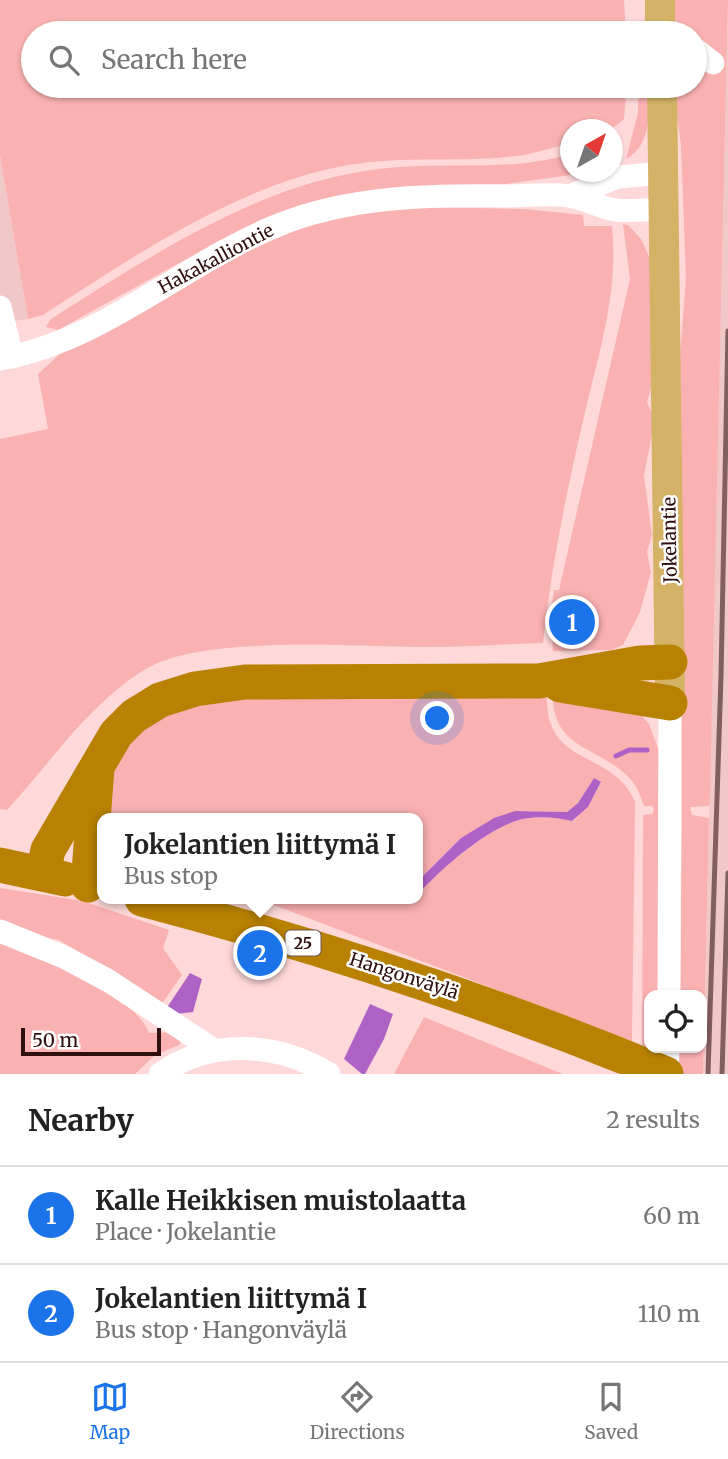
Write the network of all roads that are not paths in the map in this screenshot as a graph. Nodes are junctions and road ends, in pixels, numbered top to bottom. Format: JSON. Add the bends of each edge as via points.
{"nodes":[{"id":1,"x":660,"y":0,"type":"edge"},
{"id":2,"x":660,"y":21,"type":"edge"},
{"id":3,"x":707,"y":59,"type":"edge"},
{"id":4,"x":713,"y":64,"type":"dead end"},
{"id":5,"x":662,"y":98,"type":"edge"},
{"id":6,"x":663,"y":173,"type":"junction"},
{"id":7,"x":569,"y":196,"type":"junction"},
{"id":8,"x":663,"y":209,"type":"junction"},
{"id":9,"x":0,"y":307,"type":"edge"},
{"id":10,"x":6,"y":358,"type":"edge"},
{"id":11,"x":670,"y":662,"type":"junction"},
{"id":12,"x":540,"y":681,"type":"junction"},
{"id":13,"x":670,"y":703,"type":"junction"},
{"id":14,"x":97,"y":768,"type":"junction"},
{"id":15,"x":0,"y":865,"type":"edge"},
{"id":16,"x":43,"y":873,"type":"junction"},
{"id":17,"x":95,"y":886,"type":"edge"},
{"id":18,"x":159,"y":904,"type":"edge"},
{"id":19,"x":0,"y":931,"type":"edge"},
{"id":20,"x":669,"y":990,"type":"edge"},
{"id":21,"x":214,"y":1050,"type":"junction"},
{"id":22,"x":668,"y":1053,"type":"edge"},
{"id":23,"x":160,"y":1074,"type":"edge"},
{"id":24,"x":329,"y":1074,"type":"edge"},
{"id":25,"x":666,"y":1074,"type":"edge"}],
"edges":[{"from":1,"to":2,"type":"main road"},
{"from":3,"to":4,"type":"street"},
{"from":5,"to":6,"type":"main road","name":"Jokelantie"},
{"from":6,"to":7,"type":"street","name":"Hakakalliontie","via":[[618,177]]},
{"from":6,"to":8,"type":"main road","name":"Jokelantie"},
{"from":7,"to":8,"type":"street","name":"Hakakalliontie","via":[[617,210]]},
{"from":7,"to":10,"type":"street","name":"Hakakalliontie","via":[[415,197],[317,212],[234,246],[97,323]]},
{"from":8,"to":11,"type":"main road","name":"Jokelantie"},
{"from":9,"to":10,"type":"street"},
{"from":11,"to":12,"type":"highway"},
{"from":11,"to":13,"type":"main road","name":"Jokelantie"},
{"from":12,"to":13,"type":"highway"},
{"from":12,"to":14,"type":"highway","via":[[245,682],[195,689],[160,700],[134,716],[116,734]]},
{"from":13,"to":20,"type":"street","name":"Jokelantie"},
{"from":14,"to":16,"type":"highway","via":[[48,849]]},
{"from":14,"to":17,"type":"highway"},
{"from":15,"to":16,"type":"highway"},
{"from":16,"to":17,"type":"highway"},
{"from":18,"to":25,"type":"highway","name":"Hangonväylä","number":"25","via":[[390,970]]},
{"from":19,"to":21,"type":"street","via":[[110,981]]},
{"from":21,"to":23,"type":"street"},
{"from":21,"to":24,"type":"street","via":[[278,1051]]},
{"from":22,"to":25,"type":"street"}]}
